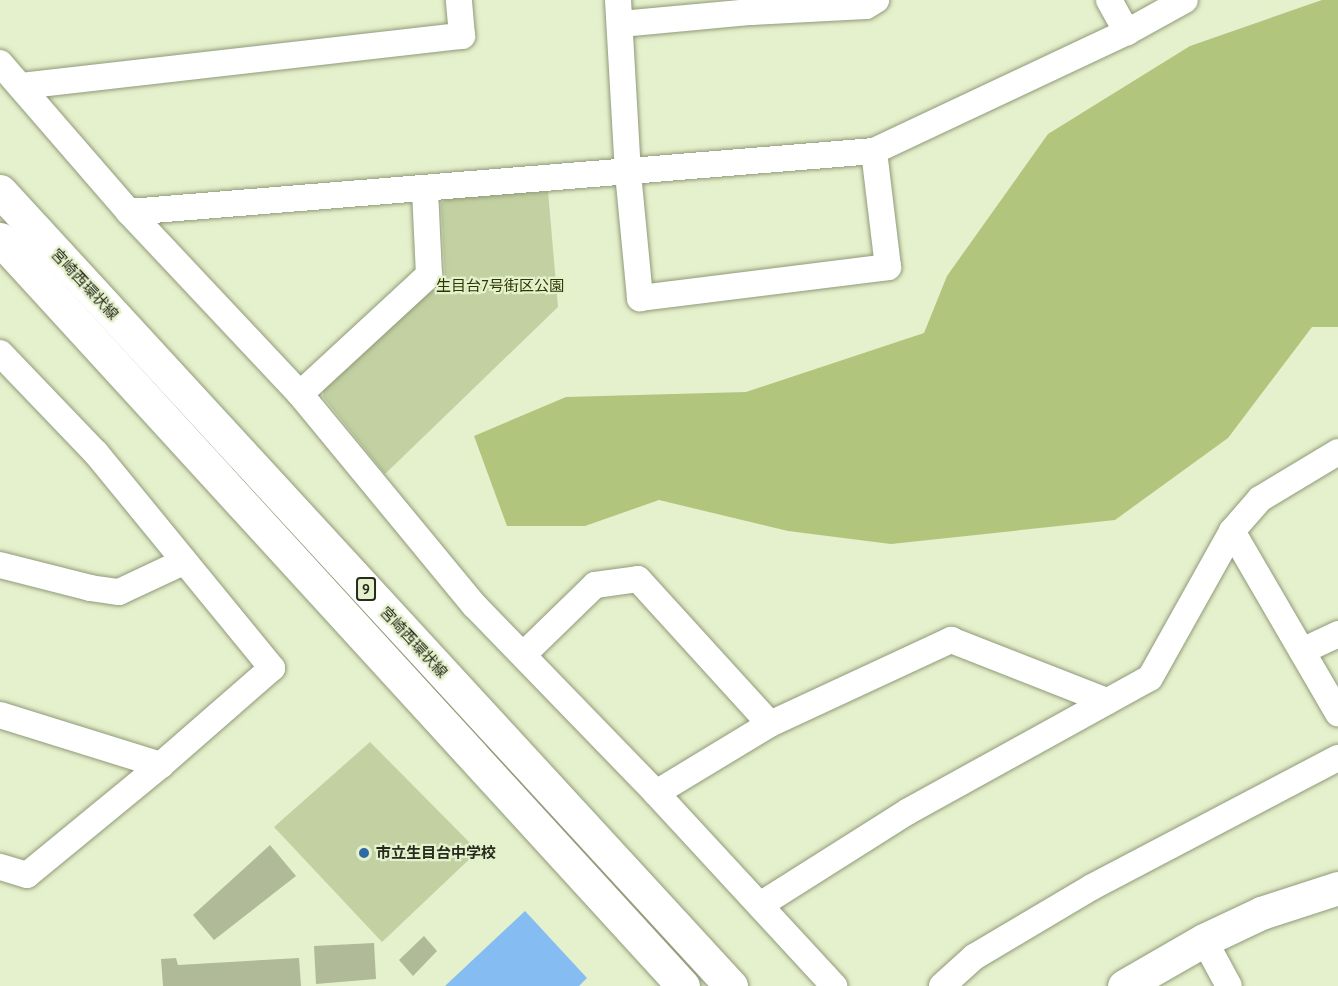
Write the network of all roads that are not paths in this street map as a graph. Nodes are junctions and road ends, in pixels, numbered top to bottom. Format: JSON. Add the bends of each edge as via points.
{"nodes":[{"id":1,"x":459,"y":0,"type":"edge"},
{"id":2,"x":876,"y":0,"type":"edge"},
{"id":3,"x":1109,"y":0,"type":"edge"},
{"id":4,"x":1185,"y":0,"type":"edge"},
{"id":5,"x":751,"y":6,"type":"edge"},
{"id":6,"x":620,"y":12,"type":"edge"},
{"id":7,"x":1127,"y":32,"type":"junction"},
{"id":8,"x":0,"y":63,"type":"edge"},
{"id":9,"x":21,"y":87,"type":"junction"},
{"id":10,"x":874,"y":152,"type":"junction"},
{"id":11,"x":628,"y":173,"type":"junction"},
{"id":12,"x":425,"y":189,"type":"junction"},
{"id":13,"x":0,"y":191,"type":"edge"},
{"id":14,"x":129,"y":212,"type":"junction"},
{"id":15,"x":0,"y":239,"type":"edge"},
{"id":16,"x":0,"y":353,"type":"edge"},
{"id":17,"x":300,"y":394,"type":"junction"},
{"id":18,"x":1338,"y":452,"type":"edge"},
{"id":19,"x":1232,"y":531,"type":"junction"},
{"id":20,"x":183,"y":562,"type":"junction"},
{"id":21,"x":0,"y":565,"type":"edge"},
{"id":22,"x":1338,"y":634,"type":"edge"},
{"id":23,"x":1302,"y":651,"type":"junction"},
{"id":24,"x":524,"y":654,"type":"junction"},
{"id":25,"x":1107,"y":701,"type":"junction"},
{"id":26,"x":1338,"y":713,"type":"edge"},
{"id":27,"x":0,"y":715,"type":"edge"},
{"id":28,"x":770,"y":724,"type":"junction"},
{"id":29,"x":1338,"y":758,"type":"edge"},
{"id":30,"x":161,"y":765,"type":"junction"},
{"id":31,"x":656,"y":793,"type":"junction"},
{"id":32,"x":0,"y":867,"type":"edge"},
{"id":33,"x":1338,"y":888,"type":"edge"},
{"id":34,"x":760,"y":905,"type":"junction"},
{"id":35,"x":1204,"y":940,"type":"junction"},
{"id":36,"x":683,"y":986,"type":"edge"},
{"id":37,"x":731,"y":986,"type":"edge"},
{"id":38,"x":834,"y":986,"type":"edge"},
{"id":39,"x":942,"y":986,"type":"edge"},
{"id":40,"x":1124,"y":986,"type":"edge"},
{"id":41,"x":1229,"y":986,"type":"edge"}],
"edges":[{"from":1,"to":9,"type":"street","via":[[462,36]]},
{"from":2,"to":5,"type":"street","via":[[866,6]]},
{"from":3,"to":7,"type":"street"},
{"from":4,"to":7,"type":"street"},
{"from":5,"to":6,"type":"street"},
{"from":6,"to":11,"type":"street"},
{"from":7,"to":10,"type":"street"},
{"from":8,"to":9,"type":"street"},
{"from":9,"to":14,"type":"street"},
{"from":10,"to":11,"type":"street"},
{"from":10,"to":11,"type":"street","via":[[888,267],[640,298]]},
{"from":11,"to":12,"type":"street"},
{"from":12,"to":14,"type":"street"},
{"from":12,"to":17,"type":"street","via":[[429,275]]},
{"from":13,"to":37,"type":"main road","name":"宮崎西環状線","number":"9"},
{"from":14,"to":17,"type":"street"},
{"from":15,"to":36,"type":"main road","number":"9"},
{"from":16,"to":20,"type":"street","via":[[96,453]]},
{"from":17,"to":24,"type":"street","via":[[475,606]]},
{"from":18,"to":19,"type":"street","via":[[1260,500]]},
{"from":19,"to":23,"type":"street"},
{"from":19,"to":25,"type":"street","via":[[1150,678]]},
{"from":20,"to":21,"type":"street","via":[[119,592]]},
{"from":20,"to":30,"type":"street","via":[[272,668]]},
{"from":22,"to":23,"type":"street"},
{"from":23,"to":26,"type":"street"},
{"from":24,"to":28,"type":"street","via":[[595,585],[638,579]]},
{"from":24,"to":31,"type":"street"},
{"from":25,"to":28,"type":"street","via":[[951,640]]},
{"from":25,"to":34,"type":"street","via":[[907,812]]},
{"from":27,"to":30,"type":"street"},
{"from":28,"to":31,"type":"street"},
{"from":29,"to":39,"type":"street","via":[[1092,887],[974,957]]},
{"from":30,"to":32,"type":"street","via":[[27,874]]},
{"from":31,"to":34,"type":"street"},
{"from":33,"to":35,"type":"main road","via":[[1261,912]]},
{"from":34,"to":38,"type":"street"},
{"from":35,"to":40,"type":"main road"},
{"from":35,"to":41,"type":"street"}]}
